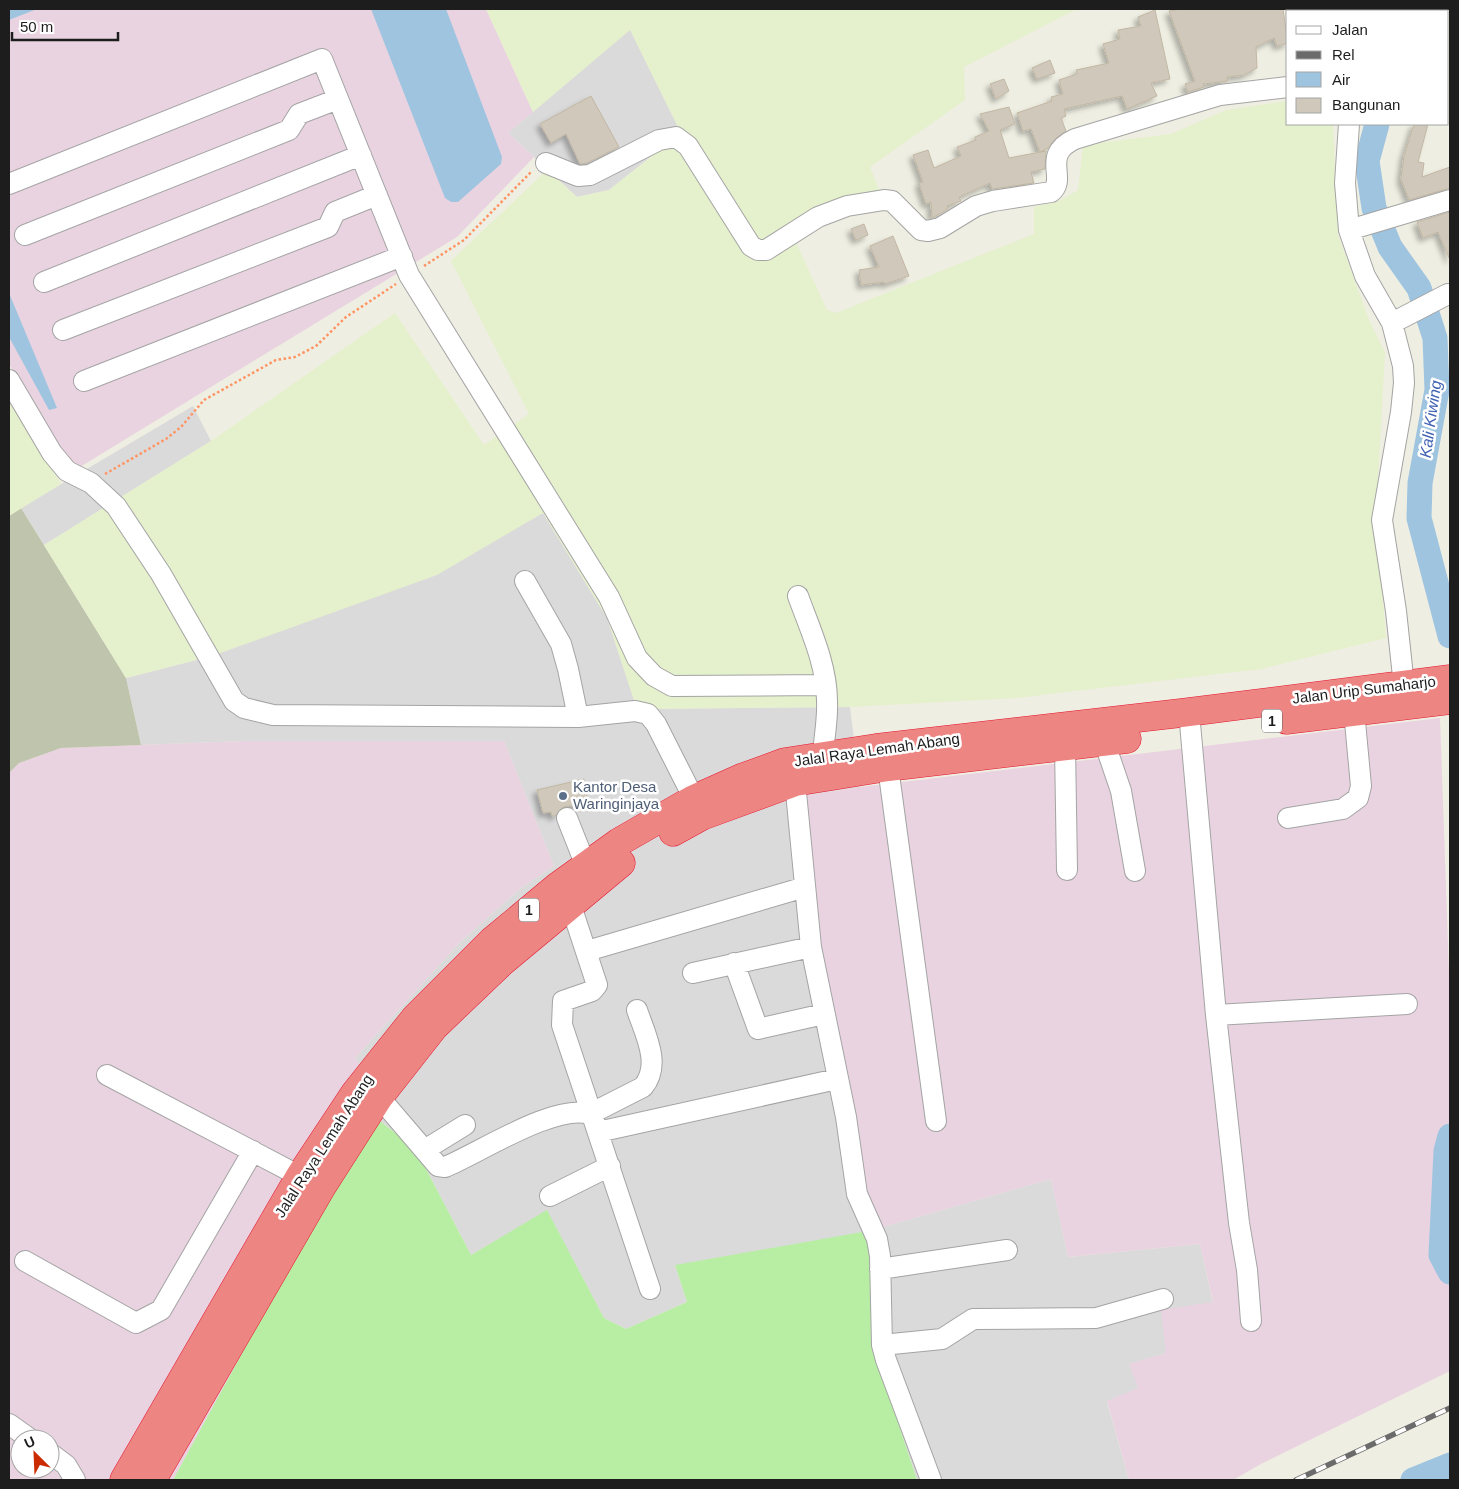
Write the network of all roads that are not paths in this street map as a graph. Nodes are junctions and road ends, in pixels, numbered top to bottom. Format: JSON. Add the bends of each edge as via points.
{"nodes":[{"id":1,"x":1286,"y":87,"type":"edge"},
{"id":2,"x":338,"y":100,"type":"junction"},
{"id":3,"x":1349,"y":125,"type":"edge"},
{"id":4,"x":361,"y":155,"type":"junction"},
{"id":5,"x":546,"y":163,"type":"road end"},
{"id":6,"x":9,"y":184,"type":"edge"},
{"id":7,"x":377,"y":195,"type":"junction"},
{"id":8,"x":1450,"y":200,"type":"edge"},
{"id":9,"x":1366,"y":225,"type":"junction"},
{"id":10,"x":25,"y":235,"type":"dead end"},
{"id":11,"x":402,"y":256,"type":"junction"},
{"id":12,"x":44,"y":282,"type":"dead end"},
{"id":13,"x":1443,"y":296,"type":"dead end"},
{"id":14,"x":1392,"y":323,"type":"junction"},
{"id":15,"x":63,"y":330,"type":"dead end"},
{"id":16,"x":9,"y":380,"type":"edge"},
{"id":17,"x":84,"y":381,"type":"dead end"},
{"id":18,"x":525,"y":581,"type":"dead end"},
{"id":19,"x":798,"y":596,"type":"dead end"},
{"id":20,"x":1450,"y":679,"type":"edge"},
{"id":21,"x":825,"y":685,"type":"junction"},
{"id":22,"x":1404,"y":686,"type":"junction"},
{"id":23,"x":1450,"y":700,"type":"edge"},
{"id":24,"x":1354,"y":711,"type":"junction"},
{"id":25,"x":578,"y":717,"type":"junction"},
{"id":26,"x":1189,"y":722,"type":"junction"},
{"id":27,"x":1104,"y":741,"type":"junction"},
{"id":28,"x":1065,"y":746,"type":"junction"},
{"id":29,"x":823,"y":755,"type":"junction"},
{"id":30,"x":888,"y":767,"type":"junction"},
{"id":31,"x":795,"y":782,"type":"junction"},
{"id":32,"x":694,"y":799,"type":"junction"},
{"id":33,"x":566,"y":818,"type":"dead end"},
{"id":34,"x":1288,"y":818,"type":"dead end"},
{"id":35,"x":586,"y":866,"type":"junction"},
{"id":36,"x":1067,"y":870,"type":"dead end"},
{"id":37,"x":1135,"y":871,"type":"dead end"},
{"id":38,"x":805,"y":887,"type":"junction"},
{"id":39,"x":570,"y":903,"type":"junction"},
{"id":40,"x":810,"y":947,"type":"junction"},
{"id":41,"x":587,"y":951,"type":"junction"},
{"id":42,"x":734,"y":963,"type":"junction"},
{"id":43,"x":693,"y":973,"type":"dead end"},
{"id":44,"x":1407,"y":1004,"type":"dead end"},
{"id":45,"x":638,"y":1010,"type":"dead end"},
{"id":46,"x":824,"y":1014,"type":"junction"},
{"id":47,"x":1216,"y":1015,"type":"junction"},
{"id":48,"x":107,"y":1075,"type":"dead end"},
{"id":49,"x":837,"y":1079,"type":"junction"},
{"id":50,"x":378,"y":1097,"type":"junction"},
{"id":51,"x":936,"y":1121,"type":"dead end"},
{"id":52,"x":594,"y":1123,"type":"junction"},
{"id":53,"x":465,"y":1125,"type":"dead end"},
{"id":54,"x":426,"y":1149,"type":"junction"},
{"id":55,"x":253,"y":1151,"type":"junction"},
{"id":56,"x":610,"y":1166,"type":"junction"},
{"id":57,"x":311,"y":1182,"type":"junction"},
{"id":58,"x":550,"y":1196,"type":"dead end"},
{"id":59,"x":1007,"y":1250,"type":"dead end"},
{"id":60,"x":25,"y":1261,"type":"dead end"},
{"id":61,"x":880,"y":1269,"type":"junction"},
{"id":62,"x":650,"y":1290,"type":"dead end"},
{"id":63,"x":1163,"y":1299,"type":"dead end"},
{"id":64,"x":1252,"y":1321,"type":"dead end"},
{"id":65,"x":882,"y":1345,"type":"junction"},
{"id":66,"x":60,"y":1460,"type":"edge"},
{"id":67,"x":75,"y":1480,"type":"edge"},
{"id":68,"x":124,"y":1480,"type":"edge"},
{"id":69,"x":152,"y":1480,"type":"edge"},
{"id":70,"x":931,"y":1480,"type":"edge"}],
"edges":[{"from":1,"to":5,"type":"street","via":[[1220,95],[1075,139],[1060,148],[1056,157],[1056,186],[1051,192],[976,206],[934,230],[921,230],[892,201],[884,200],[847,206],[818,217],[766,250],[751,246],[688,146],[676,136],[659,140],[590,175],[578,176]]},
{"from":2,"to":4,"type":"street"},
{"from":2,"to":6,"type":"street","via":[[322,59]]},
{"from":2,"to":10,"type":"street","via":[[299,114],[289,130]]},
{"from":3,"to":9,"type":"street","via":[[1345,183]]},
{"from":4,"to":7,"type":"street"},
{"from":4,"to":12,"type":"street"},
{"from":7,"to":11,"type":"street"},
{"from":7,"to":15,"type":"street","via":[[335,212],[328,227]]},
{"from":8,"to":9,"type":"street"},
{"from":9,"to":14,"type":"street","via":[[1365,276]]},
{"from":11,"to":17,"type":"street"},
{"from":11,"to":21,"type":"street","via":[[410,275],[608,597],[637,658],[654,676],[672,686]]},
{"from":13,"to":14,"type":"street"},
{"from":14,"to":22,"type":"street","via":[[1404,383],[1382,520]]},
{"from":16,"to":25,"type":"street","via":[[52,454],[67,472],[91,483],[116,506],[161,574],[234,701],[244,708],[273,715]]},
{"from":18,"to":25,"type":"street","via":[[561,644]]},
{"from":19,"to":21,"type":"street"},
{"from":20,"to":22,"type":"highway","name":"Jalan Urip Sumaharjo","number":"1"},
{"from":21,"to":29,"type":"street"},
{"from":22,"to":26,"type":"highway","name":"Jalan Urip Sumaharjo","number":"1"},
{"from":23,"to":24,"type":"highway","name":"Jalan Urip Sumaharjo","number":"1"},
{"from":24,"to":26,"type":"highway","name":"Jalan Urip Sumaharjo","number":"1"},
{"from":24,"to":34,"type":"street","via":[[1362,786],[1358,798],[1343,809]]},
{"from":25,"to":32,"type":"street","via":[[635,711],[648,714]]},
{"from":26,"to":27,"type":"highway","name":"Jalal Raya Lemah Abang","number":"1"},
{"from":26,"to":29,"type":"highway","name":"Jalal Raya Lemah Abang","number":"1"},
{"from":26,"to":47,"type":"street"},
{"from":27,"to":28,"type":"highway","name":"Jalal Raya Lemah Abang","number":"1"},
{"from":27,"to":37,"type":"street","via":[[1121,791]]},
{"from":28,"to":30,"type":"highway","name":"Jalal Raya Lemah Abang","number":"1"},
{"from":28,"to":36,"type":"street"},
{"from":29,"to":32,"type":"highway","name":"Jalal Raya Lemah Abang","number":"1","via":[[786,762]]},
{"from":30,"to":31,"type":"highway","name":"Jalal Raya Lemah Abang","number":"1"},
{"from":30,"to":51,"type":"street"},
{"from":31,"to":38,"type":"street"},
{"from":31,"to":39,"type":"highway","name":"Jalal Raya Lemah Abang","number":"1","via":[[694,820],[630,855]]},
{"from":32,"to":35,"type":"highway","name":"Jalal Raya Lemah Abang","number":"1","via":[[619,842]]},
{"from":33,"to":35,"type":"street"},
{"from":35,"to":57,"type":"highway","name":"Jalal Raya Lemah Abang","number":"1","via":[[492,941],[415,1018],[355,1093]]},
{"from":38,"to":40,"type":"street"},
{"from":38,"to":41,"type":"street"},
{"from":39,"to":41,"type":"street"},
{"from":39,"to":50,"type":"highway","name":"Jalal Raya Lemah Abang","number":"1","via":[[434,1027]]},
{"from":40,"to":42,"type":"street"},
{"from":40,"to":46,"type":"street"},
{"from":41,"to":52,"type":"street","via":[[597,985],[592,991],[564,1001],[562,1025]]},
{"from":42,"to":43,"type":"street"},
{"from":42,"to":46,"type":"street","via":[[758,1029]]},
{"from":44,"to":47,"type":"street"},
{"from":45,"to":52,"type":"street","via":[[653,1066],[648,1082]]},
{"from":46,"to":49,"type":"street"},
{"from":47,"to":64,"type":"street"},
{"from":48,"to":55,"type":"street"},
{"from":49,"to":52,"type":"street"},
{"from":49,"to":61,"type":"street","via":[[846,1116],[857,1194],[877,1239]]},
{"from":50,"to":54,"type":"street"},
{"from":50,"to":57,"type":"highway","name":"Jalal Raya Lemah Abang","number":"1"},
{"from":52,"to":54,"type":"street","via":[[583,1112],[555,1116],[445,1167],[438,1166]]},
{"from":52,"to":56,"type":"street"},
{"from":53,"to":54,"type":"street"},
{"from":55,"to":57,"type":"street"},
{"from":55,"to":60,"type":"street","via":[[161,1310],[147,1319],[136,1323]]},
{"from":56,"to":58,"type":"street"},
{"from":56,"to":62,"type":"street"},
{"from":57,"to":68,"type":"highway","name":"Jalal Raya Lemah Abang","number":"1"},
{"from":57,"to":69,"type":"highway","name":"Jalal Raya Lemah Abang","number":"1"},
{"from":59,"to":61,"type":"street"},
{"from":61,"to":65,"type":"street"},
{"from":63,"to":65,"type":"street","via":[[1096,1318],[973,1319],[942,1339]]},
{"from":65,"to":70,"type":"street"},
{"from":66,"to":67,"type":"street"}]}
